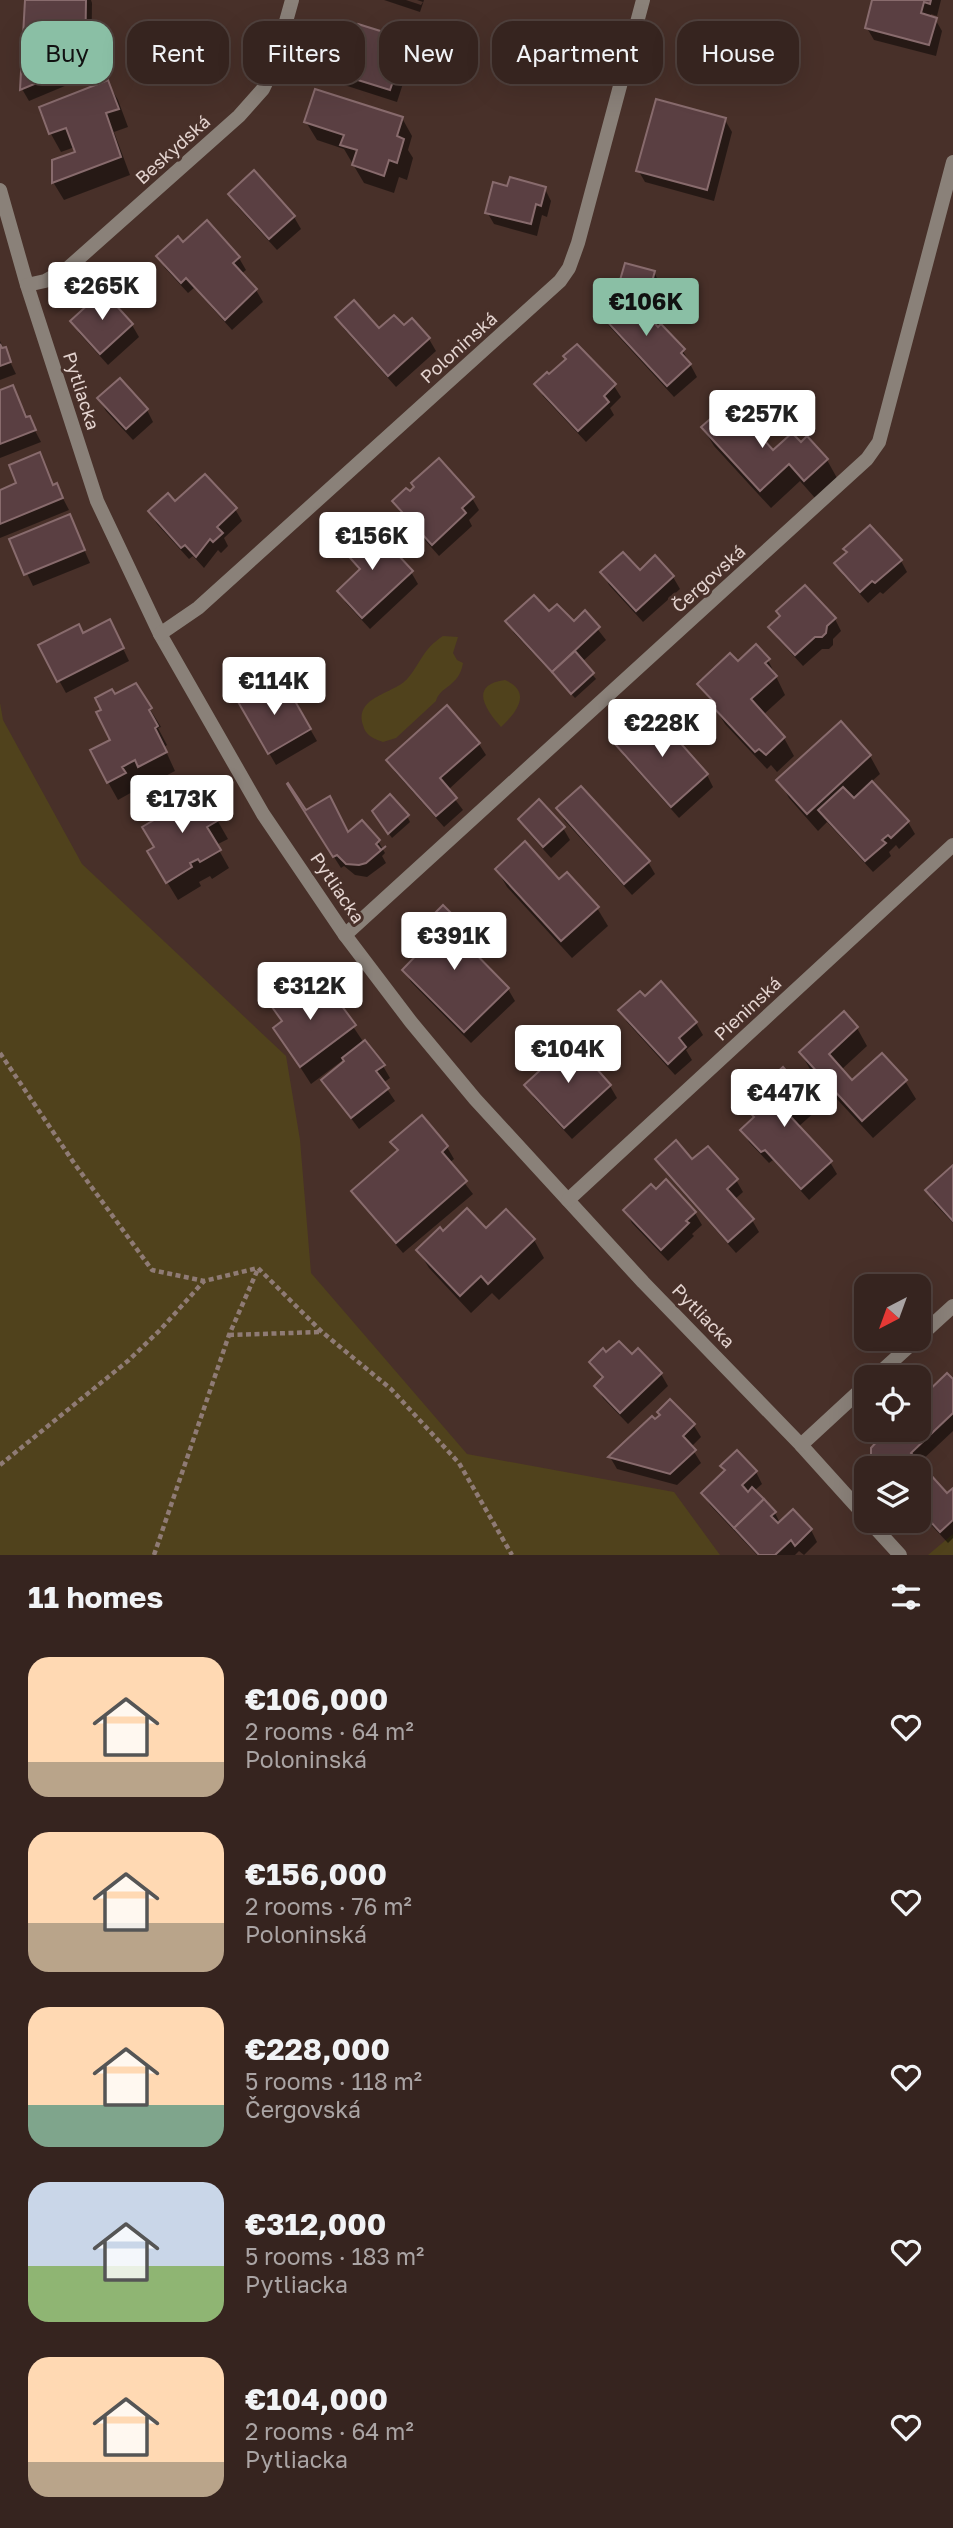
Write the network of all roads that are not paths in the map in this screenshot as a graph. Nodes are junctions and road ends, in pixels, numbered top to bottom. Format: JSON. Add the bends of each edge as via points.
{"nodes":[{"id":1,"x":292,"y":0,"type":"edge"},
{"id":2,"x":643,"y":0,"type":"edge"},
{"id":3,"x":953,"y":162,"type":"edge"},
{"id":4,"x":0,"y":190,"type":"edge"},
{"id":5,"x":27,"y":285,"type":"junction"},
{"id":6,"x":160,"y":634,"type":"junction"},
{"id":7,"x":953,"y":845,"type":"edge"},
{"id":8,"x":345,"y":935,"type":"junction"},
{"id":9,"x":568,"y":1200,"type":"junction"},
{"id":10,"x":953,"y":1306,"type":"edge"},
{"id":11,"x":931,"y":1326,"type":"edge"},
{"id":12,"x":904,"y":1351,"type":"edge"},
{"id":13,"x":888,"y":1365,"type":"edge"},
{"id":14,"x":854,"y":1396,"type":"edge"},
{"id":15,"x":801,"y":1445,"type":"junction"},
{"id":16,"x":854,"y":1504,"type":"edge"},
{"id":17,"x":880,"y":1533,"type":"edge"},
{"id":18,"x":900,"y":1555,"type":"edge"}],
"edges":[{"from":1,"to":5,"type":"street","name":"Beskydská","via":[[273,68],[263,89],[239,116],[68,268],[46,281]]},
{"from":2,"to":6,"type":"street","name":"Poloninská","via":[[578,243],[560,281],[198,608]]},
{"from":3,"to":8,"type":"street","name":"Čergovská","via":[[879,442],[867,459]]},
{"from":4,"to":5,"type":"street","name":"Pytliacka"},
{"from":5,"to":6,"type":"street","name":"Pytliacka","via":[[97,501]]},
{"from":6,"to":8,"type":"street","name":"Pytliacka","via":[[263,814]]},
{"from":7,"to":9,"type":"street","name":"Pieninská"},
{"from":8,"to":9,"type":"street","name":"Pytliacka","via":[[411,1023]]},
{"from":9,"to":15,"type":"street","name":"Pytliacka"},
{"from":10,"to":11,"type":"street"},
{"from":12,"to":13,"type":"street"},
{"from":14,"to":15,"type":"street"},
{"from":15,"to":16,"type":"street","name":"Pytliacka"},
{"from":17,"to":18,"type":"street","name":"Pytliacka"}]}
